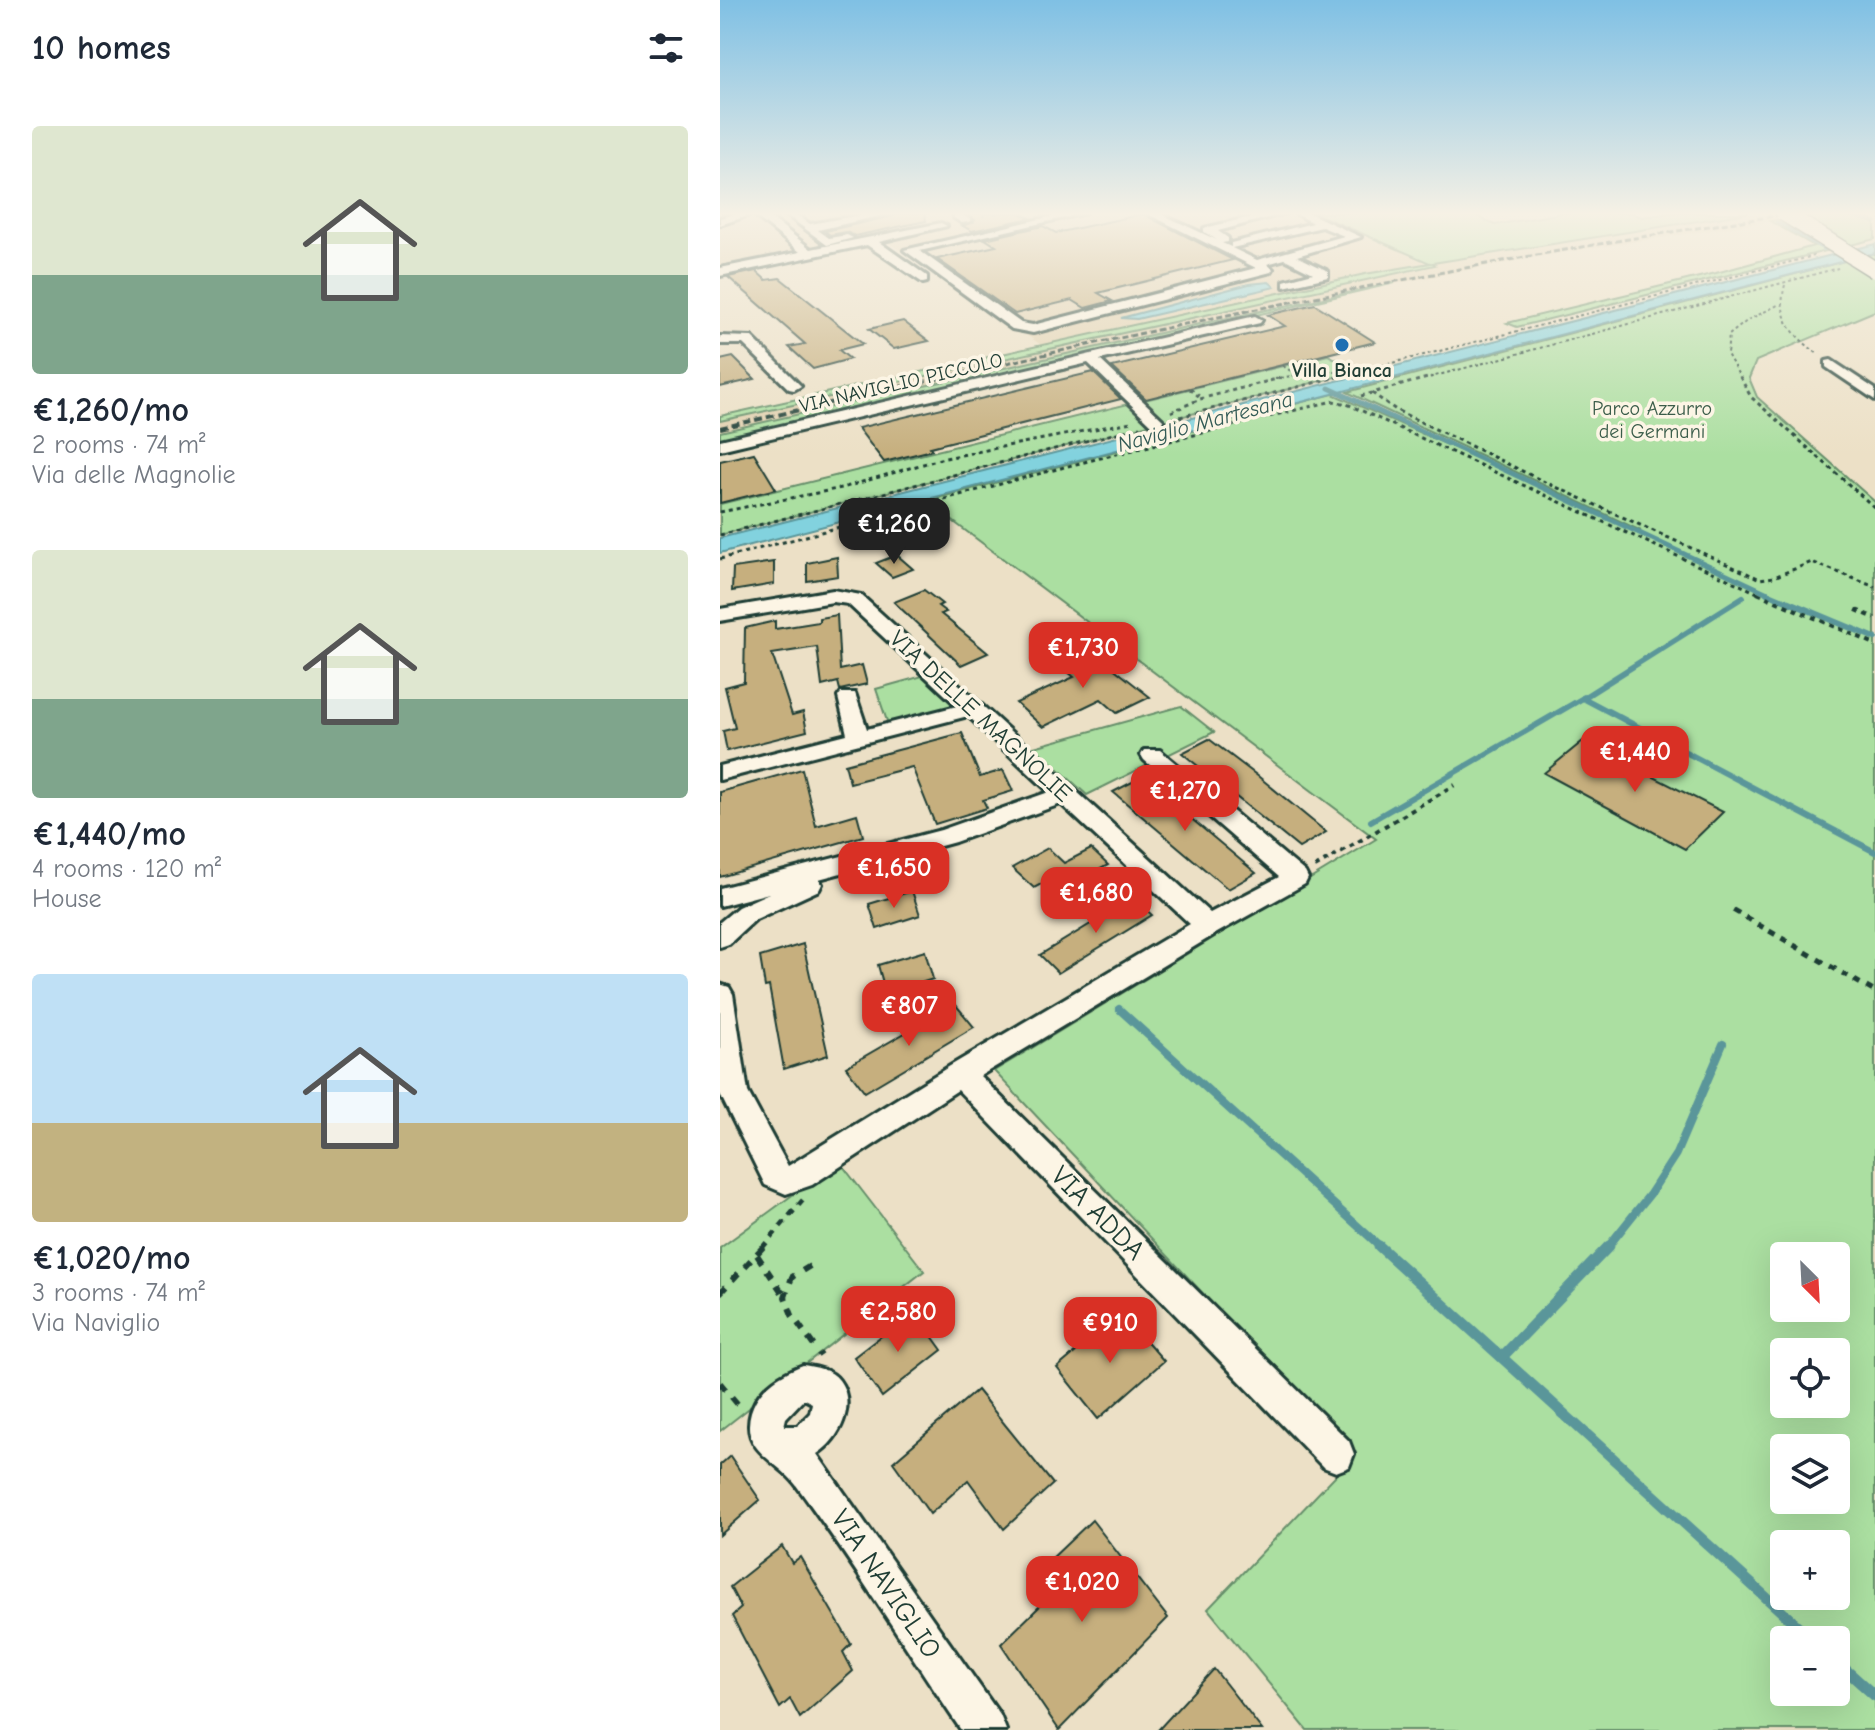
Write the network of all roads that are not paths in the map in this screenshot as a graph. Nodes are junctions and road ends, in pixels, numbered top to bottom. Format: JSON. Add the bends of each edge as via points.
{"nodes":[{"id":1,"x":972,"y":294,"type":"edge"},
{"id":2,"x":1172,"y":294,"type":"edge"},
{"id":3,"x":1255,"y":320,"type":"dead end"},
{"id":4,"x":999,"y":331,"type":"dead end"},
{"id":5,"x":722,"y":336,"type":"edge"},
{"id":6,"x":1011,"y":339,"type":"dead end"},
{"id":7,"x":1091,"y":359,"type":"junction"},
{"id":8,"x":1831,"y":364,"type":"road end"},
{"id":9,"x":794,"y":386,"type":"dead end"},
{"id":10,"x":1875,"y":396,"type":"edge"},
{"id":11,"x":1156,"y":420,"type":"road end"},
{"id":12,"x":720,"y":445,"type":"edge"},
{"id":13,"x":720,"y":615,"type":"edge"},
{"id":14,"x":848,"y":697,"type":"dead end"},
{"id":15,"x":975,"y":708,"type":"junction"},
{"id":16,"x":859,"y":737,"type":"junction"},
{"id":17,"x":1152,"y":755,"type":"dead end"},
{"id":18,"x":720,"y":773,"type":"edge"},
{"id":19,"x":1065,"y":794,"type":"junction"},
{"id":20,"x":879,"y":855,"type":"junction"},
{"id":21,"x":720,"y":897,"type":"edge"},
{"id":22,"x":1208,"y":926,"type":"junction"},
{"id":23,"x":720,"y":937,"type":"edge"},
{"id":24,"x":720,"y":994,"type":"edge"},
{"id":25,"x":960,"y":1074,"type":"junction"},
{"id":26,"x":727,"y":1097,"type":"edge"},
{"id":27,"x":827,"y":1391,"type":"road end"},
{"id":28,"x":1336,"y":1454,"type":"dead end"},
{"id":29,"x":985,"y":1730,"type":"edge"}],
"edges":[{"from":1,"to":2,"type":"street","via":[[1017,326],[1033,329]]},
{"from":3,"to":7,"type":"street","name":"VIA NAVIGLIO PICCOLO"},
{"from":4,"to":6,"type":"street"},
{"from":5,"to":9,"type":"street","via":[[747,340]]},
{"from":7,"to":11,"type":"street"},
{"from":7,"to":12,"type":"street","name":"VIA NAVIGLIO PICCOLO"},
{"from":8,"to":10,"type":"street"},
{"from":13,"to":15,"type":"street","name":"VIA DELLE MAGNOLIE","via":[[850,597]]},
{"from":14,"to":16,"type":"street"},
{"from":15,"to":16,"type":"street"},
{"from":15,"to":19,"type":"street","name":"VIA DELLE MAGNOLIE"},
{"from":16,"to":18,"type":"street"},
{"from":17,"to":22,"type":"street","via":[[1296,878]]},
{"from":19,"to":20,"type":"street"},
{"from":19,"to":22,"type":"street","name":"VIA DELLE MAGNOLIE"},
{"from":20,"to":21,"type":"street"},
{"from":20,"to":23,"type":"street","via":[[755,908]]},
{"from":22,"to":25,"type":"street"},
{"from":24,"to":26,"type":"street"},
{"from":25,"to":26,"type":"street","via":[[787,1179]]},
{"from":25,"to":28,"type":"street","name":"VIA ADDA"},
{"from":27,"to":29,"type":"street","name":"VIA NAVIGLIO","via":[[831,1410],[821,1430],[802,1443],[781,1444],[807,1469]]}]}
